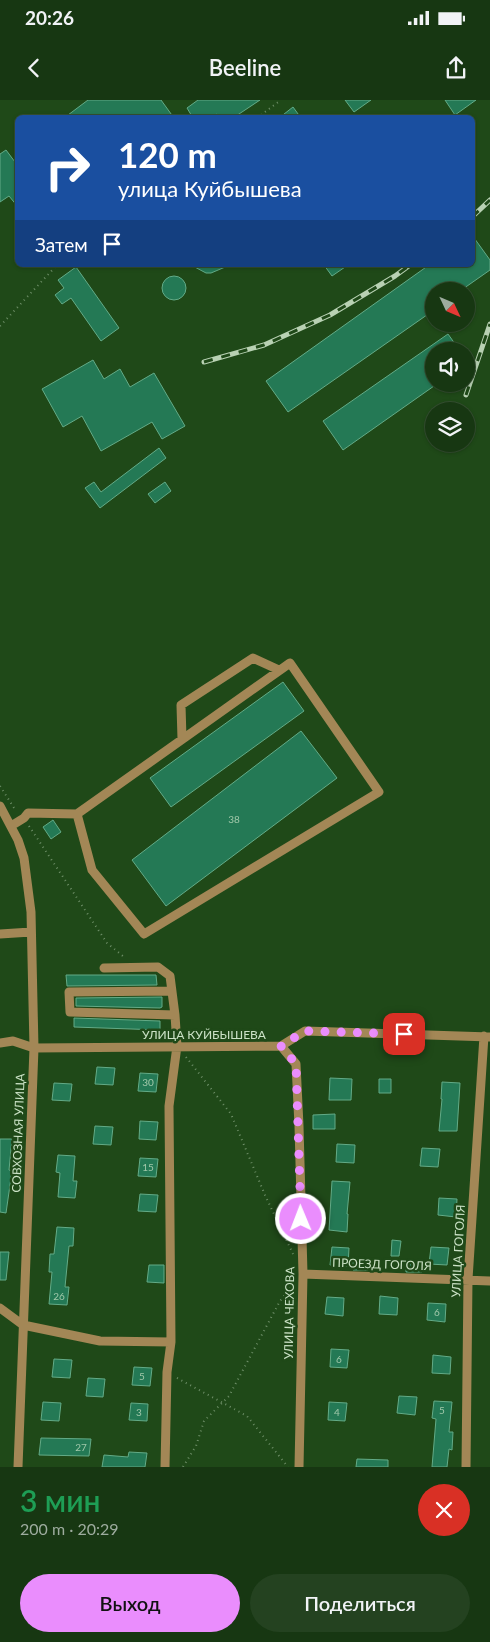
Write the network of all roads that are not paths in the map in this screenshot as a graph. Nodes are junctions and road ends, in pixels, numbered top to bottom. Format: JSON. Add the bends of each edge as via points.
{"nodes":[{"id":1,"x":279,"y":670,"type":"junction"},
{"id":2,"x":182,"y":739,"type":"junction"},
{"id":3,"x":0,"y":806,"type":"edge"},
{"id":4,"x":77,"y":814,"type":"junction"},
{"id":5,"x":17,"y":821,"type":"junction"},
{"id":6,"x":31,"y":932,"type":"junction"},
{"id":7,"x":0,"y":934,"type":"edge"},
{"id":8,"x":104,"y":968,"type":"dead end"},
{"id":9,"x":172,"y":991,"type":"junction"},
{"id":10,"x":175,"y":1015,"type":"junction"},
{"id":11,"x":487,"y":1036,"type":"edge"},
{"id":12,"x":0,"y":1043,"type":"edge"},
{"id":13,"x":176,"y":1046,"type":"junction"},
{"id":14,"x":281,"y":1046,"type":"junction"},
{"id":15,"x":34,"y":1048,"type":"junction"},
{"id":16,"x":303,"y":1274,"type":"junction"},
{"id":17,"x":468,"y":1279,"type":"junction"},
{"id":18,"x":490,"y":1281,"type":"edge"},
{"id":19,"x":0,"y":1308,"type":"edge"},
{"id":20,"x":23,"y":1324,"type":"junction"},
{"id":21,"x":171,"y":1342,"type":"junction"},
{"id":22,"x":18,"y":1467,"type":"edge"},
{"id":23,"x":165,"y":1467,"type":"edge"},
{"id":24,"x":299,"y":1467,"type":"edge"},
{"id":25,"x":466,"y":1467,"type":"edge"}],
"edges":[{"from":1,"to":2,"type":"street"},
{"from":1,"to":2,"type":"street","via":[[253,658],[181,704]]},
{"from":1,"to":4,"type":"street","via":[[290,662],[379,792],[144,934],[92,870]]},
{"from":2,"to":4,"type":"street"},
{"from":3,"to":5,"type":"street","name":"СОВХОЗНАЯ УЛИЦА"},
{"from":4,"to":5,"type":"street","via":[[28,813]]},
{"from":5,"to":6,"type":"street","name":"СОВХОЗНАЯ УЛИЦА","via":[[28,879]]},
{"from":6,"to":7,"type":"street"},
{"from":6,"to":15,"type":"street","name":"СОВХОЗНАЯ УЛИЦА"},
{"from":8,"to":9,"type":"street","via":[[158,967],[170,976]]},
{"from":9,"to":10,"type":"street"},
{"from":9,"to":10,"type":"street","via":[[69,992],[70,1012]]},
{"from":10,"to":13,"type":"street"},
{"from":11,"to":14,"type":"street","name":"УЛИЦА КУЙБЫШЕВА","via":[[305,1031]]},
{"from":11,"to":17,"type":"street","name":"УЛИЦА ГОГОЛЯ"},
{"from":12,"to":15,"type":"street","name":"УЛИЦА КУЙБЫШЕВА","via":[[14,1040]]},
{"from":13,"to":14,"type":"street","name":"УЛИЦА КУЙБЫШЕВА"},
{"from":13,"to":15,"type":"street","name":"УЛИЦА КУЙБЫШЕВА"},
{"from":13,"to":21,"type":"street","via":[[169,1106]]},
{"from":14,"to":16,"type":"street","name":"УЛИЦА ЧЕХОВА","via":[[296,1064]]},
{"from":15,"to":20,"type":"street","name":"СОВХОЗНАЯ УЛИЦА"},
{"from":16,"to":17,"type":"street","name":"ПРОЕЗД ГОГОЛЯ"},
{"from":16,"to":24,"type":"street","name":"УЛИЦА ЧЕХОВА"},
{"from":17,"to":18,"type":"street","name":"ПРОЕЗД ГОГОЛЯ"},
{"from":17,"to":25,"type":"street","name":"УЛИЦА ГОГОЛЯ"},
{"from":19,"to":20,"type":"street"},
{"from":20,"to":21,"type":"street","via":[[100,1341]]},
{"from":20,"to":22,"type":"street","name":"СОВХОЗНАЯ УЛИЦА"},
{"from":21,"to":23,"type":"street","via":[[167,1372]]}]}
